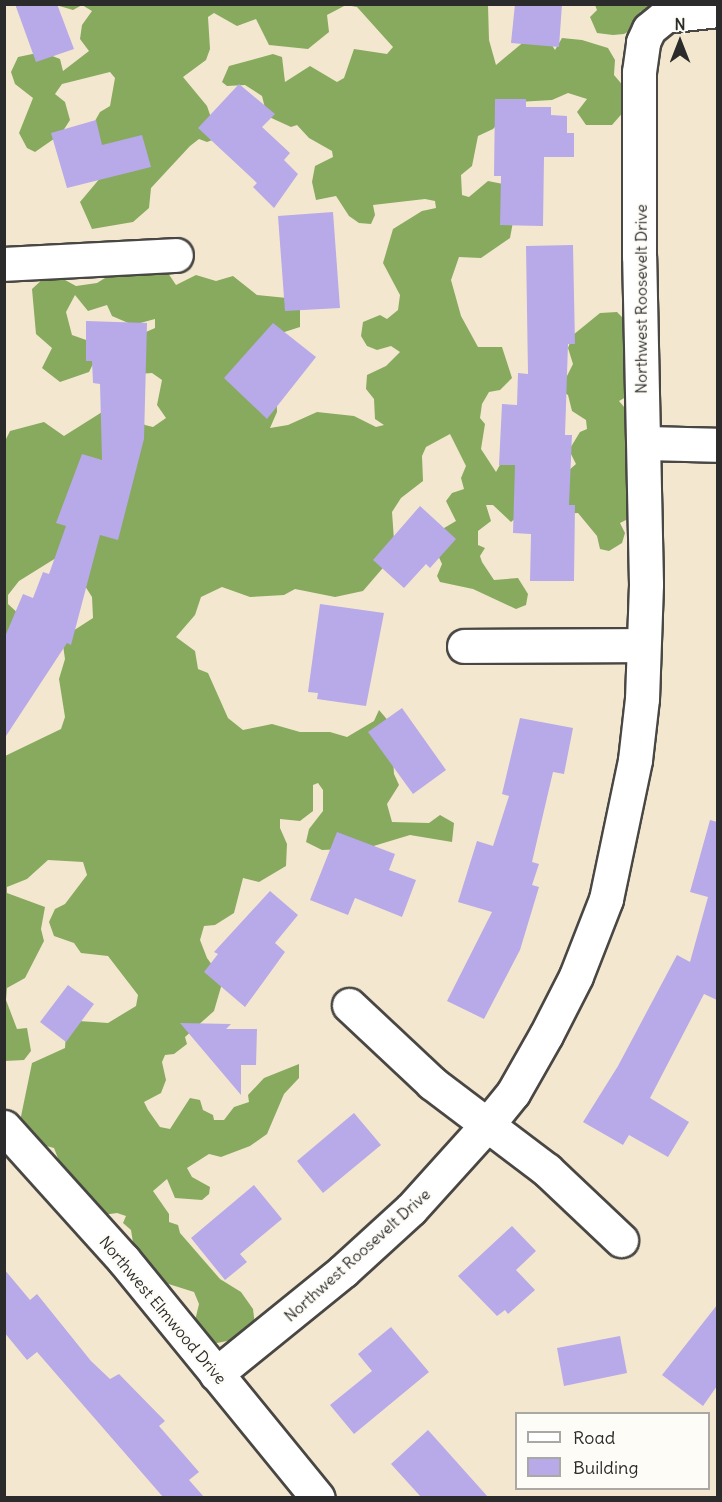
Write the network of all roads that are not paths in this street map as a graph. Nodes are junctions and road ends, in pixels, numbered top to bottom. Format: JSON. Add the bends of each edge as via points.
{"nodes":[{"id":1,"x":717,"y":10,"type":"edge"},
{"id":2,"x":176,"y":255,"type":"dead end"},
{"id":3,"x":4,"y":264,"type":"edge"},
{"id":4,"x":644,"y":443,"type":"junction"},
{"id":5,"x":717,"y":445,"type":"edge"},
{"id":6,"x":643,"y":645,"type":"junction"},
{"id":7,"x":464,"y":646,"type":"dead end"},
{"id":8,"x":349,"y":1005,"type":"dead end"},
{"id":9,"x":487,"y":1125,"type":"junction"},
{"id":10,"x":4,"y":1127,"type":"edge"},
{"id":11,"x":621,"y":1240,"type":"dead end"},
{"id":12,"x":216,"y":1374,"type":"junction"},
{"id":13,"x":318,"y":1497,"type":"edge"}],
"edges":[{"from":1,"to":4,"type":"street","name":"Northwest Roosevelt Drive","via":[[665,16],[649,29],[643,42],[639,72],[639,256]]},
{"from":2,"to":3,"type":"street"},
{"from":4,"to":5,"type":"street"},
{"from":4,"to":6,"type":"street","name":"Northwest Roosevelt Drive"},
{"from":6,"to":7,"type":"street"},
{"from":6,"to":9,"type":"street","name":"Northwest Roosevelt Drive","via":[[635,760],[606,898],[576,976],[546,1035],[513,1093]]},
{"from":8,"to":9,"type":"street","via":[[432,1083]]},
{"from":9,"to":11,"type":"street","via":[[547,1170]]},
{"from":9,"to":12,"type":"street","name":"Northwest Roosevelt Drive","via":[[411,1209],[343,1271]]},
{"from":10,"to":12,"type":"street","name":"Northwest Elmwood Drive","via":[[123,1258]]},
{"from":12,"to":13,"type":"street","name":"Northwest Elmwood Drive"}]}
